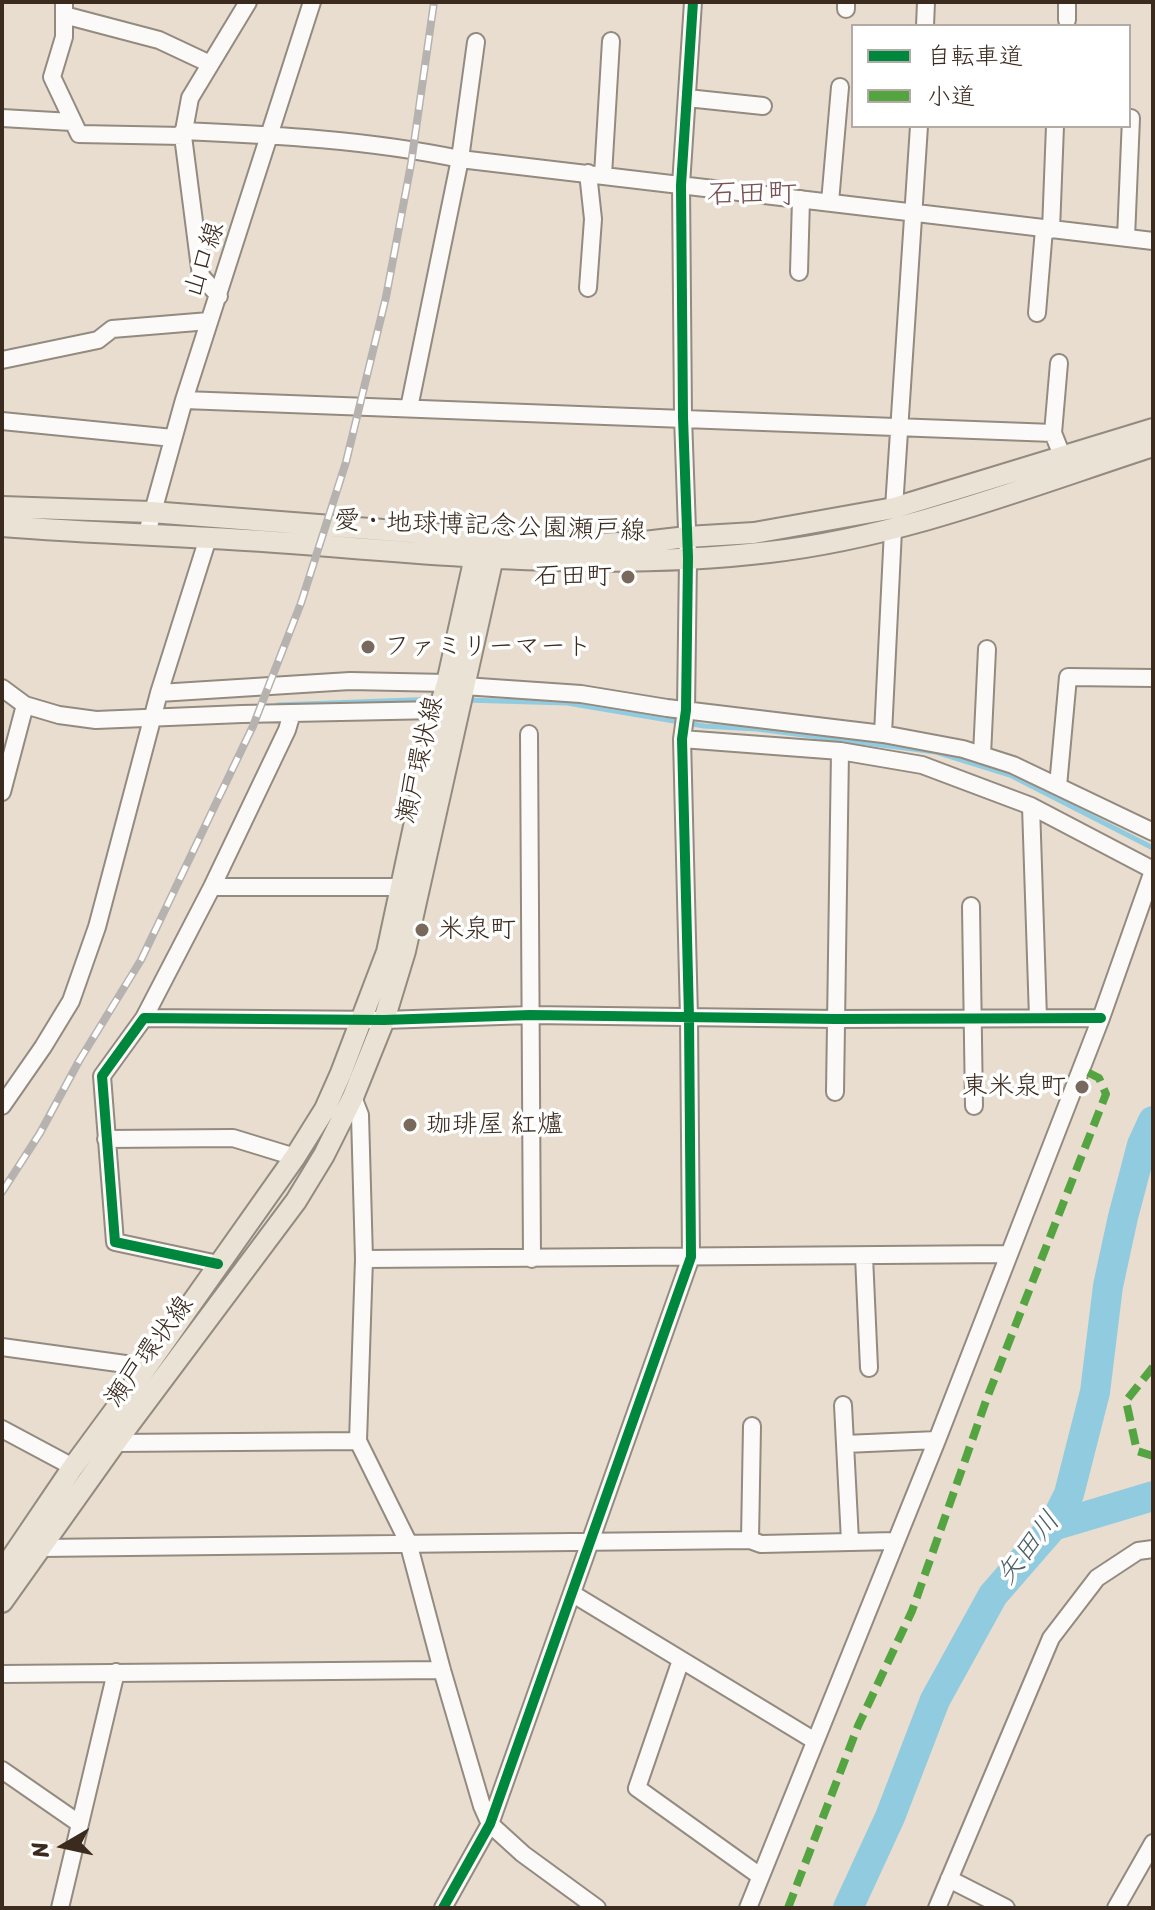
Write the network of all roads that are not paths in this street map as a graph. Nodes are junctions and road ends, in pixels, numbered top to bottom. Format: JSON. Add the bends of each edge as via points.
{"nodes":[{"id":1,"x":248,"y":2,"type":"edge"},
{"id":2,"x":312,"y":2,"type":"edge"},
{"id":3,"x":693,"y":2,"type":"edge"},
{"id":4,"x":926,"y":2,"type":"edge"},
{"id":5,"x":1067,"y":2,"type":"edge"},
{"id":6,"x":64,"y":8,"type":"edge"},
{"id":7,"x":1067,"y":20,"type":"dead end"},
{"id":8,"x":925,"y":24,"type":"edge"},
{"id":9,"x":611,"y":41,"type":"dead end"},
{"id":10,"x":476,"y":42,"type":"dead end"},
{"id":11,"x":208,"y":63,"type":"junction"},
{"id":12,"x":840,"y":87,"type":"dead end"},
{"id":13,"x":687,"y":98,"type":"junction"},
{"id":14,"x":763,"y":106,"type":"dead end"},
{"id":15,"x":2,"y":118,"type":"edge"},
{"id":16,"x":72,"y":122,"type":"junction"},
{"id":17,"x":919,"y":128,"type":"edge"},
{"id":18,"x":1055,"y":128,"type":"edge"},
{"id":19,"x":1131,"y":128,"type":"edge"},
{"id":20,"x":183,"y":134,"type":"junction"},
{"id":21,"x":270,"y":135,"type":"junction"},
{"id":22,"x":460,"y":159,"type":"junction"},
{"id":23,"x":596,"y":174,"type":"junction"},
{"id":24,"x":681,"y":185,"type":"junction"},
{"id":25,"x":801,"y":199,"type":"junction"},
{"id":26,"x":830,"y":202,"type":"junction"},
{"id":27,"x":914,"y":212,"type":"junction"},
{"id":28,"x":1048,"y":229,"type":"junction"},
{"id":29,"x":1126,"y":238,"type":"junction"},
{"id":30,"x":1153,"y":241,"type":"edge"},
{"id":31,"x":799,"y":272,"type":"dead end"},
{"id":32,"x":588,"y":288,"type":"dead end"},
{"id":33,"x":219,"y":296,"type":"junction"},
{"id":34,"x":1037,"y":313,"type":"dead end"},
{"id":35,"x":209,"y":321,"type":"junction"},
{"id":36,"x":2,"y":360,"type":"edge"},
{"id":37,"x":1058,"y":362,"type":"dead end"},
{"id":38,"x":184,"y":400,"type":"junction"},
{"id":39,"x":409,"y":408,"type":"junction"},
{"id":40,"x":683,"y":417,"type":"junction"},
{"id":41,"x":2,"y":421,"type":"edge"},
{"id":42,"x":900,"y":427,"type":"junction"},
{"id":43,"x":1153,"y":429,"type":"edge"},
{"id":44,"x":1053,"y":433,"type":"junction"},
{"id":45,"x":173,"y":438,"type":"junction"},
{"id":46,"x":1153,"y":446,"type":"edge"},
{"id":47,"x":1063,"y":458,"type":"junction"},
{"id":48,"x":2,"y":507,"type":"edge"},
{"id":49,"x":894,"y":508,"type":"junction"},
{"id":50,"x":151,"y":512,"type":"junction"},
{"id":51,"x":2,"y":526,"type":"edge"},
{"id":52,"x":893,"y":530,"type":"junction"},
{"id":53,"x":147,"y":533,"type":"junction"},
{"id":54,"x":687,"y":537,"type":"junction"},
{"id":55,"x":208,"y":538,"type":"junction"},
{"id":56,"x":484,"y":551,"type":"junction"},
{"id":57,"x":688,"y":558,"type":"junction"},
{"id":58,"x":987,"y":649,"type":"dead end"},
{"id":59,"x":1153,"y":678,"type":"edge"},
{"id":60,"x":456,"y":684,"type":"junction"},
{"id":61,"x":2,"y":688,"type":"edge"},
{"id":62,"x":159,"y":693,"type":"junction"},
{"id":63,"x":25,"y":705,"type":"junction"},
{"id":64,"x":439,"y":710,"type":"junction"},
{"id":65,"x":686,"y":710,"type":"junction"},
{"id":66,"x":292,"y":713,"type":"junction"},
{"id":67,"x":152,"y":720,"type":"junction"},
{"id":68,"x":529,"y":734,"type":"dead end"},
{"id":69,"x":883,"y":734,"type":"junction"},
{"id":70,"x":682,"y":739,"type":"junction"},
{"id":71,"x":840,"y":751,"type":"junction"},
{"id":72,"x":982,"y":755,"type":"junction"},
{"id":73,"x":1058,"y":786,"type":"junction"},
{"id":74,"x":2,"y":792,"type":"edge"},
{"id":75,"x":1031,"y":806,"type":"junction"},
{"id":76,"x":1153,"y":832,"type":"edge"},
{"id":77,"x":1153,"y":871,"type":"edge"},
{"id":78,"x":212,"y":887,"type":"junction"},
{"id":79,"x":400,"y":887,"type":"junction"},
{"id":80,"x":971,"y":906,"type":"dead end"},
{"id":81,"x":530,"y":1015,"type":"junction"},
{"id":82,"x":689,"y":1017,"type":"junction"},
{"id":83,"x":973,"y":1017,"type":"junction"},
{"id":84,"x":144,"y":1018,"type":"junction"},
{"id":85,"x":1038,"y":1018,"type":"junction"},
{"id":86,"x":1101,"y":1018,"type":"junction"},
{"id":87,"x":363,"y":1019,"type":"junction"},
{"id":88,"x":836,"y":1019,"type":"junction"},
{"id":89,"x":384,"y":1020,"type":"junction"},
{"id":90,"x":835,"y":1092,"type":"dead end"},
{"id":91,"x":353,"y":1097,"type":"junction"},
{"id":92,"x":2,"y":1106,"type":"edge"},
{"id":93,"x":974,"y":1106,"type":"dead end"},
{"id":94,"x":106,"y":1139,"type":"junction"},
{"id":95,"x":295,"y":1157,"type":"junction"},
{"id":96,"x":1009,"y":1254,"type":"junction"},
{"id":97,"x":864,"y":1256,"type":"junction"},
{"id":98,"x":691,"y":1257,"type":"junction"},
{"id":99,"x":364,"y":1259,"type":"junction"},
{"id":100,"x":532,"y":1259,"type":"junction"},
{"id":101,"x":218,"y":1264,"type":"junction"},
{"id":102,"x":2,"y":1347,"type":"edge"},
{"id":103,"x":147,"y":1367,"type":"junction"},
{"id":104,"x":869,"y":1368,"type":"dead end"},
{"id":105,"x":843,"y":1405,"type":"dead end"},
{"id":106,"x":752,"y":1426,"type":"dead end"},
{"id":107,"x":2,"y":1429,"type":"edge"},
{"id":108,"x":937,"y":1440,"type":"junction"},
{"id":109,"x":358,"y":1441,"type":"junction"},
{"id":110,"x":115,"y":1443,"type":"junction"},
{"id":111,"x":845,"y":1444,"type":"junction"},
{"id":112,"x":73,"y":1467,"type":"junction"},
{"id":113,"x":750,"y":1540,"type":"junction"},
{"id":114,"x":850,"y":1541,"type":"junction"},
{"id":115,"x":895,"y":1541,"type":"junction"},
{"id":116,"x":408,"y":1542,"type":"junction"},
{"id":117,"x":590,"y":1543,"type":"junction"},
{"id":118,"x":40,"y":1548,"type":"junction"},
{"id":119,"x":1153,"y":1549,"type":"edge"},
{"id":120,"x":2,"y":1572,"type":"edge"},
{"id":121,"x":573,"y":1594,"type":"junction"},
{"id":122,"x":2,"y":1602,"type":"edge"},
{"id":123,"x":681,"y":1660,"type":"junction"},
{"id":124,"x":442,"y":1670,"type":"junction"},
{"id":125,"x":116,"y":1672,"type":"junction"},
{"id":126,"x":2,"y":1674,"type":"edge"},
{"id":127,"x":815,"y":1741,"type":"junction"},
{"id":128,"x":2,"y":1770,"type":"edge"},
{"id":129,"x":80,"y":1824,"type":"junction"},
{"id":130,"x":490,"y":1824,"type":"junction"},
{"id":131,"x":1153,"y":1843,"type":"edge"},
{"id":132,"x":760,"y":1876,"type":"junction"},
{"id":133,"x":949,"y":1879,"type":"junction"},
{"id":134,"x":60,"y":1908,"type":"edge"},
{"id":135,"x":443,"y":1908,"type":"edge"},
{"id":136,"x":597,"y":1908,"type":"edge"},
{"id":137,"x":748,"y":1908,"type":"edge"},
{"id":138,"x":937,"y":1908,"type":"edge"},
{"id":139,"x":1006,"y":1908,"type":"edge"},
{"id":140,"x":1116,"y":1908,"type":"edge"}],
"edges":[{"from":1,"to":11,"type":"street"},
{"from":2,"to":21,"type":"street","name":"山口線"},
{"from":3,"to":13,"type":"street"},
{"from":4,"to":8,"type":"street"},
{"from":5,"to":7,"type":"street"},
{"from":6,"to":11,"type":"street","via":[[159,40]]},
{"from":6,"to":16,"type":"street","via":[[64,37],[52,77]]},
{"from":9,"to":23,"type":"street"},
{"from":10,"to":22,"type":"street"},
{"from":11,"to":20,"type":"street","via":[[190,98]]},
{"from":12,"to":26,"type":"street"},
{"from":13,"to":14,"type":"street"},
{"from":13,"to":24,"type":"street"},
{"from":15,"to":16,"type":"street"},
{"from":16,"to":20,"type":"street","via":[[79,134]]},
{"from":17,"to":27,"type":"street"},
{"from":18,"to":28,"type":"street"},
{"from":19,"to":29,"type":"street"},
{"from":20,"to":21,"type":"street"},
{"from":20,"to":33,"type":"street","via":[[201,276]]},
{"from":21,"to":22,"type":"street"},
{"from":21,"to":33,"type":"street","name":"山口線"},
{"from":22,"to":23,"type":"street"},
{"from":22,"to":39,"type":"street"},
{"from":23,"to":24,"type":"street"},
{"from":23,"to":32,"type":"street"},
{"from":24,"to":25,"type":"street"},
{"from":24,"to":40,"type":"street"},
{"from":25,"to":26,"type":"street"},
{"from":25,"to":31,"type":"street"},
{"from":26,"to":27,"type":"street"},
{"from":27,"to":28,"type":"street"},
{"from":27,"to":42,"type":"street"},
{"from":28,"to":29,"type":"street"},
{"from":28,"to":34,"type":"street"},
{"from":29,"to":30,"type":"street"},
{"from":33,"to":35,"type":"street","name":"山口線"},
{"from":35,"to":36,"type":"street","via":[[112,329],[98,340]]},
{"from":35,"to":38,"type":"street","name":"山口線"},
{"from":37,"to":44,"type":"street"},
{"from":38,"to":39,"type":"street"},
{"from":38,"to":45,"type":"street","name":"山口線"},
{"from":39,"to":40,"type":"street"},
{"from":40,"to":42,"type":"street"},
{"from":40,"to":54,"type":"street"},
{"from":41,"to":45,"type":"street"},
{"from":42,"to":44,"type":"street"},
{"from":42,"to":49,"type":"street"},
{"from":43,"to":47,"type":"main road","name":"愛・地球博記念公園瀬戸線"},
{"from":44,"to":47,"type":"street"},
{"from":45,"to":50,"type":"street","name":"山口線"},
{"from":46,"to":52,"type":"main road","name":"愛・地球博記念公園瀬戸線"},
{"from":47,"to":49,"type":"main road","name":"愛・地球博記念公園瀬戸線"},
{"from":48,"to":50,"type":"main road","name":"愛・地球博記念公園瀬戸線"},
{"from":49,"to":54,"type":"main road","name":"愛・地球博記念公園瀬戸線","via":[[754,533]]},
{"from":50,"to":53,"type":"street","name":"山口線"},
{"from":50,"to":56,"type":"main road","name":"愛・地球博記念公園瀬戸線"},
{"from":51,"to":53,"type":"main road","name":"愛・地球博記念公園瀬戸線"},
{"from":52,"to":57,"type":"main road","name":"愛・地球博記念公園瀬戸線","via":[[770,552]]},
{"from":52,"to":69,"type":"street"},
{"from":53,"to":55,"type":"main road","name":"愛・地球博記念公園瀬戸線"},
{"from":54,"to":56,"type":"main road","name":"愛・地球博記念公園瀬戸線"},
{"from":54,"to":57,"type":"street"},
{"from":55,"to":56,"type":"main road","name":"愛・地球博記念公園瀬戸線"},
{"from":55,"to":62,"type":"street"},
{"from":56,"to":57,"type":"main road","name":"愛・地球博記念公園瀬戸線","via":[[633,563]]},
{"from":56,"to":60,"type":"main road","name":"瀬戸環状線"},
{"from":57,"to":65,"type":"street"},
{"from":58,"to":72,"type":"street"},
{"from":59,"to":73,"type":"street","via":[[1068,677]]},
{"from":60,"to":62,"type":"street","via":[[350,681]]},
{"from":60,"to":64,"type":"main road","name":"瀬戸環状線"},
{"from":60,"to":65,"type":"street","via":[[546,690]]},
{"from":60,"to":89,"type":"main road","name":"瀬戸環状線","via":[[405,951]]},
{"from":61,"to":63,"type":"street"},
{"from":62,"to":67,"type":"street"},
{"from":63,"to":67,"type":"street","via":[[96,720]]},
{"from":63,"to":74,"type":"street"},
{"from":64,"to":66,"type":"street"},
{"from":64,"to":79,"type":"main road","name":"瀬戸環状線"},
{"from":65,"to":69,"type":"street"},
{"from":65,"to":70,"type":"street"},
{"from":66,"to":67,"type":"street"},
{"from":66,"to":78,"type":"street"},
{"from":67,"to":92,"type":"street","via":[[97,927],[71,1001]]},
{"from":68,"to":81,"type":"street"},
{"from":69,"to":72,"type":"street"},
{"from":70,"to":71,"type":"street"},
{"from":70,"to":82,"type":"street"},
{"from":71,"to":75,"type":"street","via":[[922,765]]},
{"from":71,"to":88,"type":"street"},
{"from":72,"to":73,"type":"street"},
{"from":73,"to":76,"type":"street"},
{"from":75,"to":77,"type":"street"},
{"from":75,"to":85,"type":"street"},
{"from":77,"to":86,"type":"street"},
{"from":78,"to":79,"type":"street"},
{"from":78,"to":84,"type":"street"},
{"from":79,"to":87,"type":"main road","name":"瀬戸環状線","via":[[387,952]]},
{"from":80,"to":83,"type":"street"},
{"from":81,"to":82,"type":"street"},
{"from":81,"to":89,"type":"street"},
{"from":81,"to":100,"type":"street"},
{"from":82,"to":88,"type":"street"},
{"from":82,"to":98,"type":"street"},
{"from":83,"to":85,"type":"street"},
{"from":83,"to":88,"type":"street"},
{"from":83,"to":93,"type":"street"},
{"from":84,"to":87,"type":"street"},
{"from":84,"to":94,"type":"street","via":[[102,1076]]},
{"from":85,"to":86,"type":"street"},
{"from":86,"to":96,"type":"street"},
{"from":87,"to":89,"type":"street"},
{"from":87,"to":95,"type":"main road","name":"瀬戸環状線","via":[[325,1109]]},
{"from":88,"to":90,"type":"street"},
{"from":89,"to":91,"type":"main road","name":"瀬戸環状線"},
{"from":91,"to":99,"type":"street","via":[[360,1115]]},
{"from":91,"to":110,"type":"main road","name":"瀬戸環状線","via":[[296,1201]]},
{"from":94,"to":95,"type":"street","via":[[233,1138]]},
{"from":94,"to":101,"type":"street","via":[[115,1242]]},
{"from":95,"to":101,"type":"main road","name":"瀬戸環状線"},
{"from":96,"to":97,"type":"street"},
{"from":96,"to":108,"type":"street"},
{"from":97,"to":98,"type":"street"},
{"from":97,"to":104,"type":"street"},
{"from":98,"to":100,"type":"street"},
{"from":98,"to":117,"type":"street"},
{"from":99,"to":100,"type":"street"},
{"from":99,"to":109,"type":"street"},
{"from":101,"to":103,"type":"main road","name":"瀬戸環状線"},
{"from":102,"to":103,"type":"street"},
{"from":103,"to":112,"type":"main road","name":"瀬戸環状線"},
{"from":105,"to":111,"type":"street"},
{"from":106,"to":113,"type":"street"},
{"from":107,"to":112,"type":"street"},
{"from":108,"to":111,"type":"street"},
{"from":108,"to":115,"type":"street"},
{"from":109,"to":110,"type":"street"},
{"from":109,"to":116,"type":"street"},
{"from":110,"to":118,"type":"main road","name":"瀬戸環状線"},
{"from":111,"to":114,"type":"street"},
{"from":112,"to":120,"type":"main road","name":"瀬戸環状線"},
{"from":113,"to":114,"type":"street"},
{"from":113,"to":117,"type":"street"},
{"from":114,"to":115,"type":"street"},
{"from":115,"to":127,"type":"street"},
{"from":116,"to":117,"type":"street"},
{"from":116,"to":118,"type":"street"},
{"from":116,"to":124,"type":"street"},
{"from":117,"to":121,"type":"street"},
{"from":118,"to":122,"type":"main road","name":"瀬戸環状線"},
{"from":119,"to":133,"type":"street","via":[[1138,1551],[1097,1578],[1051,1638]]},
{"from":121,"to":123,"type":"street"},
{"from":121,"to":130,"type":"street"},
{"from":123,"to":127,"type":"street"},
{"from":123,"to":132,"type":"street","via":[[637,1788]]},
{"from":124,"to":125,"type":"street"},
{"from":124,"to":130,"type":"street"},
{"from":125,"to":126,"type":"street"},
{"from":125,"to":129,"type":"street"},
{"from":127,"to":132,"type":"street"},
{"from":128,"to":129,"type":"street"},
{"from":129,"to":134,"type":"street"},
{"from":130,"to":135,"type":"street"},
{"from":130,"to":136,"type":"street"},
{"from":131,"to":140,"type":"street"},
{"from":132,"to":137,"type":"street"},
{"from":133,"to":138,"type":"street"},
{"from":133,"to":139,"type":"street"}]}
